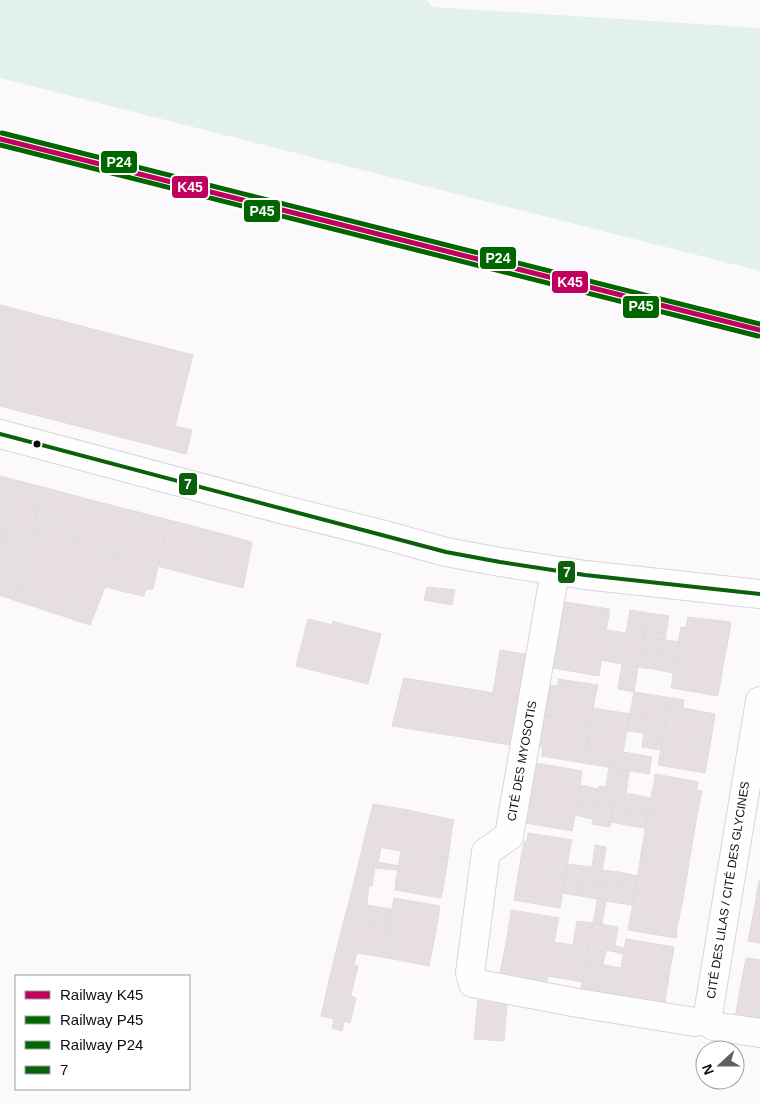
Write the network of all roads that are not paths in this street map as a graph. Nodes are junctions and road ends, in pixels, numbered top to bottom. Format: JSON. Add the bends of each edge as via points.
{"nodes":[{"id":1,"x":0,"y":434,"type":"edge"},
{"id":2,"x":555,"y":571,"type":"junction"},
{"id":3,"x":760,"y":594,"type":"edge"},
{"id":4,"x":760,"y":701,"type":"edge"},
{"id":5,"x":707,"y":1020,"type":"junction"},
{"id":6,"x":760,"y":1034,"type":"edge"}],
"edges":[{"from":1,"to":2,"type":"street","via":[[446,552]]},
{"from":2,"to":3,"type":"street"},
{"from":2,"to":5,"type":"street","name":"CITÉ DES MYOSOTIS","via":[[508,836],[486,852],[470,973],[473,983],[695,1022]]},
{"from":4,"to":5,"type":"street","name":"CITÉ DES LILAS / CITÉ DES GLYCINES"},
{"from":5,"to":6,"type":"street","via":[[713,1026]]}]}
